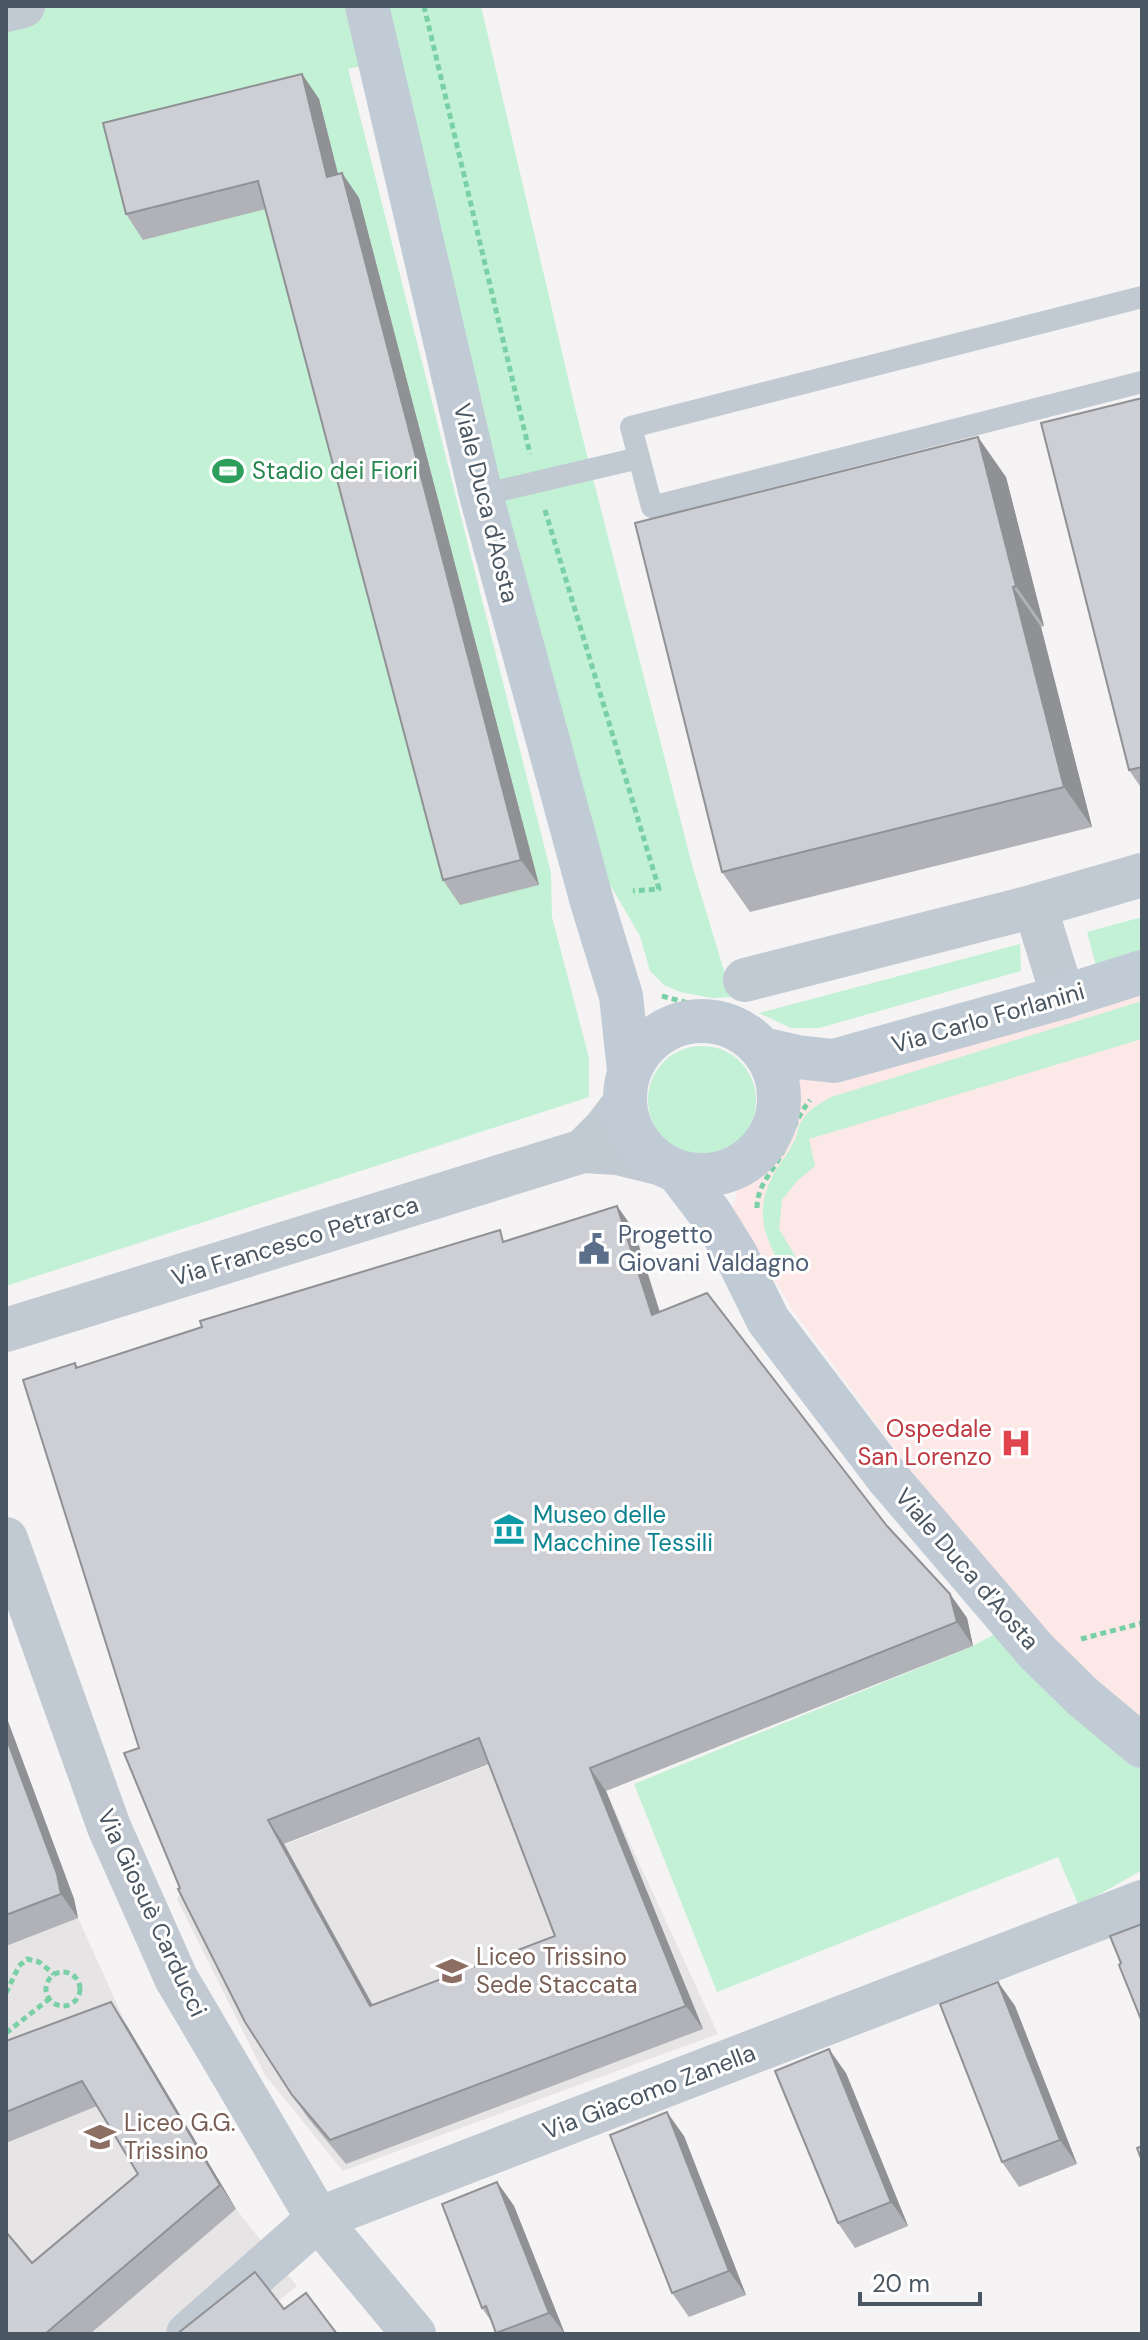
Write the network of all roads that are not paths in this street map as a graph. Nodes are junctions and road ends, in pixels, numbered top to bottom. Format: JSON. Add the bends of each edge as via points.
{"nodes":[{"id":1,"x":23,"y":6,"type":"edge"},
{"id":2,"x":367,"y":6,"type":"edge"},
{"id":3,"x":6,"y":10,"type":"edge"},
{"id":4,"x":1142,"y":297,"type":"edge"},
{"id":5,"x":1142,"y":382,"type":"edge"},
{"id":6,"x":639,"y":458,"type":"junction"},
{"id":7,"x":481,"y":495,"type":"junction"},
{"id":8,"x":1142,"y":875,"type":"edge"},
{"id":9,"x":1035,"y":906,"type":"junction"},
{"id":10,"x":1142,"y":972,"type":"edge"},
{"id":11,"x":1063,"y":997,"type":"junction"},
{"id":12,"x":684,"y":999,"type":"junction"},
{"id":13,"x":762,"y":1049,"type":"junction"},
{"id":14,"x":838,"y":1060,"type":"junction"},
{"id":15,"x":626,"y":1087,"type":"junction"},
{"id":16,"x":779,"y":1103,"type":"junction"},
{"id":17,"x":583,"y":1151,"type":"junction"},
{"id":18,"x":749,"y":1160,"type":"junction"},
{"id":19,"x":669,"y":1168,"type":"junction"},
{"id":20,"x":735,"y":1253,"type":"junction"},
{"id":21,"x":6,"y":1330,"type":"edge"},
{"id":22,"x":6,"y":1539,"type":"edge"},
{"id":23,"x":1141,"y":1748,"type":"edge"},
{"id":24,"x":1142,"y":1869,"type":"edge"},
{"id":25,"x":1130,"y":1906,"type":"edge"},
{"id":26,"x":318,"y":2219,"type":"junction"},
{"id":27,"x":188,"y":2334,"type":"edge"},
{"id":28,"x":414,"y":2334,"type":"edge"}],
"edges":[{"from":1,"to":3,"type":"street"},
{"from":2,"to":7,"type":"street","name":"Viale Duca d'Aosta"},
{"from":4,"to":6,"type":"lane","via":[[631,427]]},
{"from":5,"to":6,"type":"lane","via":[[652,507]]},
{"from":6,"to":7,"type":"lane"},
{"from":7,"to":12,"type":"street","name":"Viale Duca d'Aosta","via":[[588,887]]},
{"from":8,"to":9,"type":"street"},
{"from":9,"to":11,"type":"street"},
{"from":9,"to":12,"type":"street"},
{"from":10,"to":11,"type":"street","name":"Via Carlo Forlanini"},
{"from":11,"to":14,"type":"street","name":"Via Carlo Forlanini"},
{"from":12,"to":13,"type":"street","via":[[704,1020],[746,1034]]},
{"from":12,"to":15,"type":"street","name":"Viale Duca d'Aosta"},
{"from":12,"to":15,"type":"street","via":[[665,1030],[637,1054]]},
{"from":13,"to":14,"type":"street"},
{"from":13,"to":16,"type":"street","via":[[778,1083]]},
{"from":14,"to":16,"type":"street"},
{"from":15,"to":17,"type":"street","via":[[605,1129]]},
{"from":15,"to":19,"type":"street","via":[[629,1127],[641,1147]]},
{"from":16,"to":18,"type":"street","via":[[765,1144]]},
{"from":17,"to":19,"type":"street","via":[[617,1153]]},
{"from":17,"to":21,"type":"street","name":"Via Francesco Petrarca"},
{"from":18,"to":19,"type":"street","via":[[728,1172],[704,1176]]},
{"from":18,"to":20,"type":"street"},
{"from":19,"to":20,"type":"street","name":"Viale Duca d'Aosta","via":[[712,1216]]},
{"from":20,"to":23,"type":"street","name":"Viale Duca d'Aosta","via":[[768,1320],[888,1478],[1036,1651]]},
{"from":22,"to":26,"type":"street","name":"Via Giosuè Carducci","via":[[109,1827],[176,1978]]},
{"from":24,"to":25,"type":"street"},
{"from":25,"to":26,"type":"street","name":"Via Giacomo Zanella"},
{"from":26,"to":27,"type":"street","name":"Via Giacomo Zanella"},
{"from":26,"to":28,"type":"street","name":"Via Giosuè Carducci"}]}
